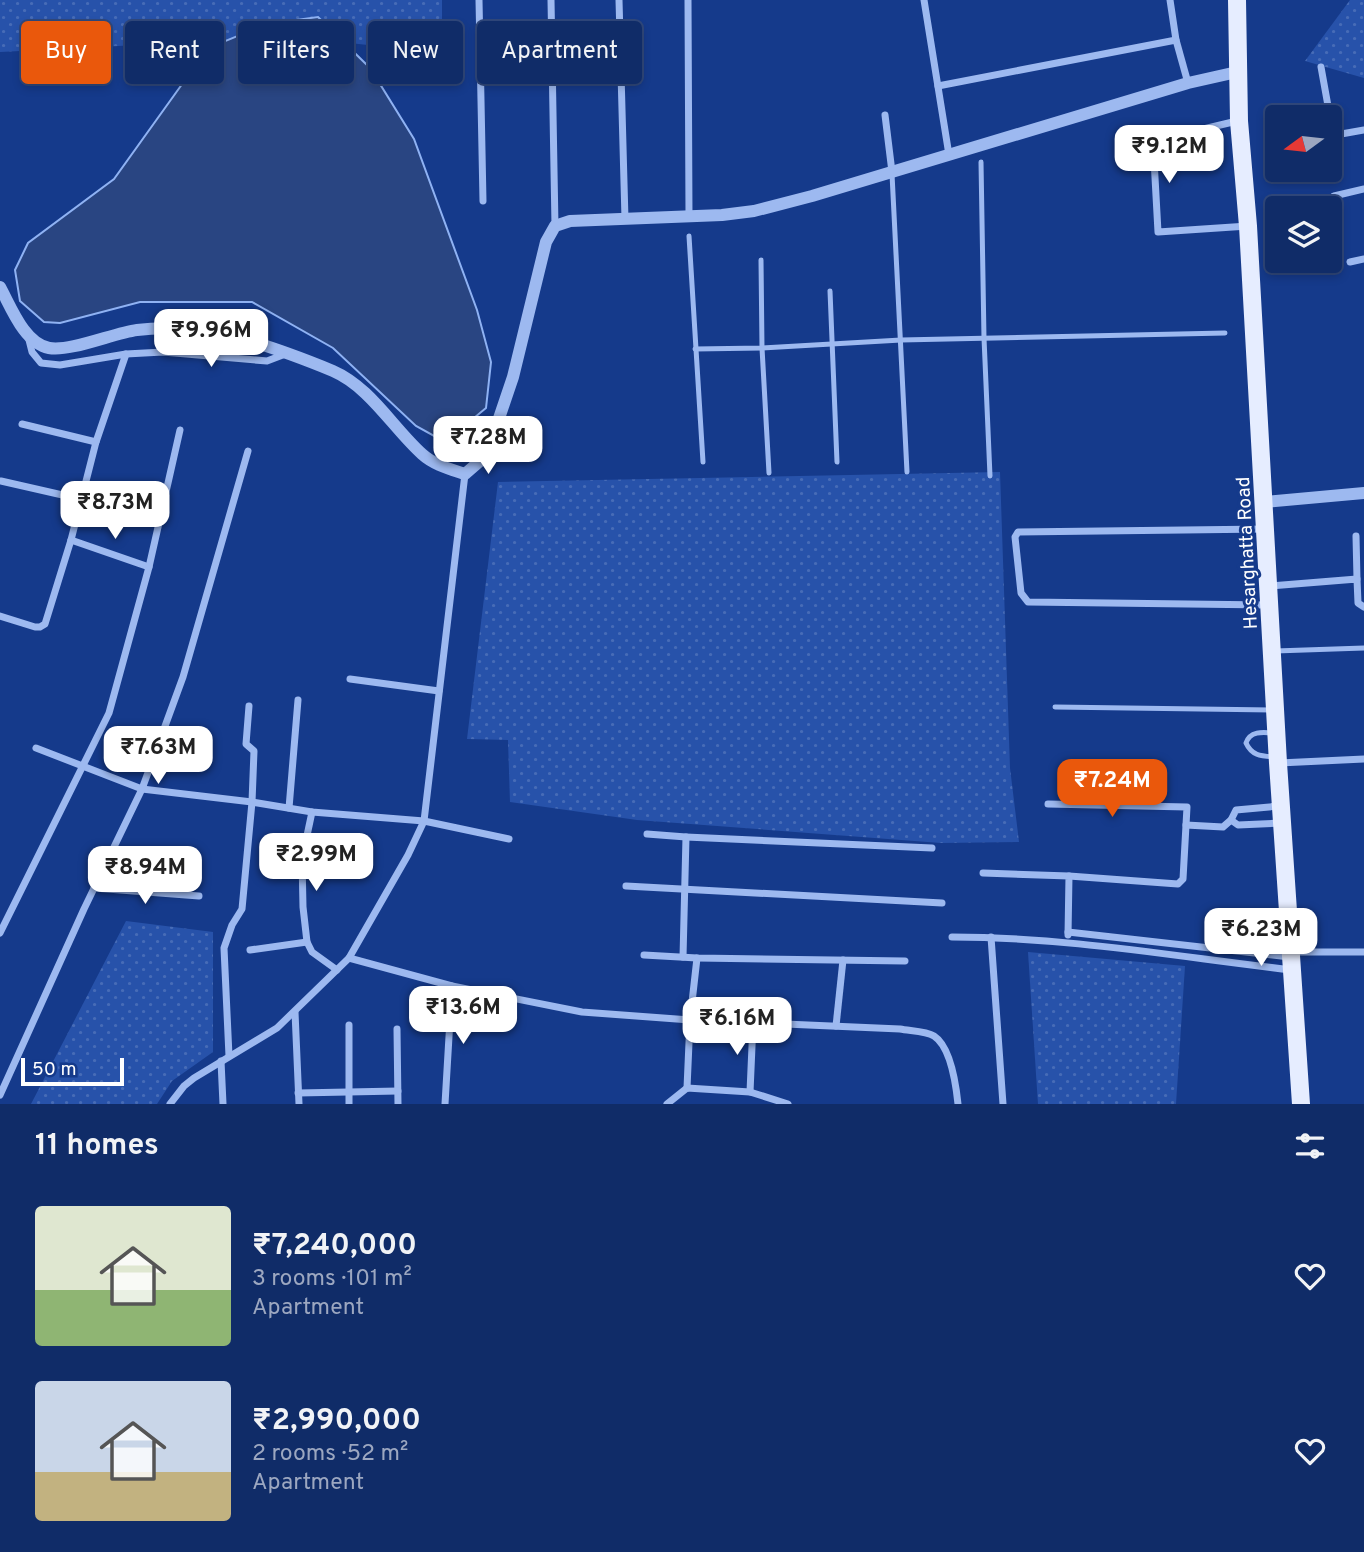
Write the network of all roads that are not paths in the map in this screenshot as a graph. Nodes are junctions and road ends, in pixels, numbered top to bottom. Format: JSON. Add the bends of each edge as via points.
{"nodes":[{"id":1,"x":479,"y":0,"type":"edge"},
{"id":2,"x":551,"y":0,"type":"edge"},
{"id":3,"x":619,"y":0,"type":"edge"},
{"id":4,"x":688,"y":0,"type":"edge"},
{"id":5,"x":924,"y":0,"type":"edge"},
{"id":6,"x":1170,"y":0,"type":"edge"},
{"id":7,"x":1237,"y":0,"type":"edge"},
{"id":8,"x":1176,"y":40,"type":"junction"},
{"id":9,"x":1321,"y":67,"type":"dead end"},
{"id":10,"x":1237,"y":72,"type":"junction"},
{"id":11,"x":1188,"y":83,"type":"junction"},
{"id":12,"x":938,"y":86,"type":"junction"},
{"id":13,"x":1328,"y":105,"type":"edge"},
{"id":14,"x":885,"y":115,"type":"dead end"},
{"id":15,"x":1239,"y":121,"type":"junction"},
{"id":16,"x":1364,"y":130,"type":"edge"},
{"id":17,"x":1342,"y":133,"type":"edge"},
{"id":18,"x":949,"y":155,"type":"junction"},
{"id":19,"x":981,"y":162,"type":"dead end"},
{"id":20,"x":892,"y":172,"type":"junction"},
{"id":21,"x":1364,"y":189,"type":"edge"},
{"id":22,"x":1334,"y":196,"type":"dead end"},
{"id":23,"x":483,"y":201,"type":"dead end"},
{"id":24,"x":689,"y":215,"type":"junction"},
{"id":25,"x":625,"y":219,"type":"junction"},
{"id":26,"x":555,"y":226,"type":"junction"},
{"id":27,"x":1248,"y":226,"type":"junction"},
{"id":28,"x":689,"y":236,"type":"dead end"},
{"id":29,"x":1364,"y":259,"type":"edge"},
{"id":30,"x":761,"y":260,"type":"dead end"},
{"id":31,"x":1350,"y":262,"type":"dead end"},
{"id":32,"x":0,"y":287,"type":"edge"},
{"id":33,"x":830,"y":292,"type":"dead end"},
{"id":34,"x":1225,"y":333,"type":"dead end"},
{"id":35,"x":28,"y":336,"type":"junction"},
{"id":36,"x":984,"y":338,"type":"junction"},
{"id":37,"x":901,"y":340,"type":"junction"},
{"id":38,"x":832,"y":345,"type":"junction"},
{"id":39,"x":762,"y":348,"type":"junction"},
{"id":40,"x":695,"y":349,"type":"junction"},
{"id":41,"x":289,"y":353,"type":"junction"},
{"id":42,"x":126,"y":354,"type":"junction"},
{"id":43,"x":22,"y":424,"type":"dead end"},
{"id":44,"x":180,"y":430,"type":"dead end"},
{"id":45,"x":96,"y":442,"type":"junction"},
{"id":46,"x":248,"y":451,"type":"dead end"},
{"id":47,"x":703,"y":462,"type":"dead end"},
{"id":48,"x":837,"y":462,"type":"dead end"},
{"id":49,"x":907,"y":472,"type":"dead end"},
{"id":50,"x":769,"y":473,"type":"dead end"},
{"id":51,"x":465,"y":474,"type":"junction"},
{"id":52,"x":990,"y":476,"type":"dead end"},
{"id":53,"x":1,"y":481,"type":"edge"},
{"id":54,"x":1364,"y":493,"type":"edge"},
{"id":55,"x":80,"y":499,"type":"junction"},
{"id":56,"x":1264,"y":502,"type":"junction"},
{"id":57,"x":1267,"y":529,"type":"junction"},
{"id":58,"x":1356,"y":536,"type":"dead end"},
{"id":59,"x":71,"y":540,"type":"junction"},
{"id":60,"x":1360,"y":557,"type":"edge"},
{"id":61,"x":149,"y":568,"type":"junction"},
{"id":62,"x":1357,"y":579,"type":"junction"},
{"id":63,"x":1269,"y":586,"type":"junction"},
{"id":64,"x":1270,"y":605,"type":"junction"},
{"id":65,"x":1364,"y":607,"type":"edge"},
{"id":66,"x":0,"y":616,"type":"edge"},
{"id":67,"x":1364,"y":648,"type":"edge"},
{"id":68,"x":1272,"y":651,"type":"junction"},
{"id":69,"x":350,"y":679,"type":"dead end"},
{"id":70,"x":439,"y":691,"type":"junction"},
{"id":71,"x":298,"y":701,"type":"dead end"},
{"id":72,"x":249,"y":706,"type":"dead end"},
{"id":73,"x":1055,"y":707,"type":"dead end"},
{"id":74,"x":1276,"y":710,"type":"junction"},
{"id":75,"x":1277,"y":733,"type":"junction"},
{"id":76,"x":36,"y":748,"type":"dead end"},
{"id":77,"x":1278,"y":760,"type":"junction"},
{"id":78,"x":1364,"y":760,"type":"edge"},
{"id":79,"x":84,"y":766,"type":"junction"},
{"id":80,"x":142,"y":789,"type":"junction"},
{"id":81,"x":252,"y":802,"type":"junction"},
{"id":82,"x":1048,"y":804,"type":"dead end"},
{"id":83,"x":289,"y":808,"type":"junction"},
{"id":84,"x":312,"y":812,"type":"junction"},
{"id":85,"x":1282,"y":814,"type":"junction"},
{"id":86,"x":1231,"y":820,"type":"junction"},
{"id":87,"x":424,"y":821,"type":"junction"},
{"id":88,"x":1186,"y":825,"type":"junction"},
{"id":89,"x":647,"y":834,"type":"dead end"},
{"id":90,"x":687,"y":838,"type":"junction"},
{"id":91,"x":509,"y":839,"type":"dead end"},
{"id":92,"x":932,"y":848,"type":"dead end"},
{"id":93,"x":983,"y":873,"type":"dead end"},
{"id":94,"x":1069,"y":876,"type":"junction"},
{"id":95,"x":626,"y":886,"type":"dead end"},
{"id":96,"x":94,"y":888,"type":"junction"},
{"id":97,"x":684,"y":890,"type":"junction"},
{"id":98,"x":199,"y":896,"type":"dead end"},
{"id":99,"x":942,"y":903,"type":"dead end"},
{"id":100,"x":1068,"y":932,"type":"junction"},
{"id":101,"x":0,"y":933,"type":"edge"},
{"id":102,"x":952,"y":937,"type":"dead end"},
{"id":103,"x":991,"y":937,"type":"junction"},
{"id":104,"x":307,"y":942,"type":"junction"},
{"id":105,"x":1067,"y":943,"type":"junction"},
{"id":106,"x":250,"y":950,"type":"dead end"},
{"id":107,"x":1364,"y":952,"type":"edge"},
{"id":108,"x":644,"y":955,"type":"dead end"},
{"id":109,"x":683,"y":957,"type":"junction"},
{"id":110,"x":349,"y":958,"type":"junction"},
{"id":111,"x":697,"y":958,"type":"junction"},
{"id":112,"x":842,"y":960,"type":"junction"},
{"id":113,"x":1292,"y":960,"type":"junction"},
{"id":114,"x":905,"y":961,"type":"dead end"},
{"id":115,"x":337,"y":970,"type":"junction"},
{"id":116,"x":452,"y":986,"type":"junction"},
{"id":117,"x":295,"y":1012,"type":"junction"},
{"id":118,"x":690,"y":1020,"type":"junction"},
{"id":119,"x":753,"y":1023,"type":"junction"},
{"id":120,"x":349,"y":1025,"type":"dead end"},
{"id":121,"x":836,"y":1026,"type":"junction"},
{"id":122,"x":397,"y":1029,"type":"dead end"},
{"id":123,"x":229,"y":1056,"type":"junction"},
{"id":124,"x":221,"y":1061,"type":"junction"},
{"id":125,"x":687,"y":1088,"type":"junction"},
{"id":126,"x":398,"y":1091,"type":"junction"},
{"id":127,"x":349,"y":1092,"type":"junction"},
{"id":128,"x":750,"y":1092,"type":"junction"},
{"id":129,"x":298,"y":1093,"type":"junction"},
{"id":130,"x":0,"y":1095,"type":"edge"},
{"id":131,"x":170,"y":1104,"type":"edge"},
{"id":132,"x":223,"y":1104,"type":"edge"},
{"id":133,"x":299,"y":1104,"type":"edge"},
{"id":134,"x":349,"y":1104,"type":"edge"},
{"id":135,"x":398,"y":1104,"type":"edge"},
{"id":136,"x":445,"y":1104,"type":"edge"},
{"id":137,"x":667,"y":1104,"type":"edge"},
{"id":138,"x":788,"y":1104,"type":"edge"},
{"id":139,"x":958,"y":1104,"type":"edge"},
{"id":140,"x":1003,"y":1104,"type":"edge"},
{"id":141,"x":1301,"y":1104,"type":"edge"}],
"edges":[{"from":1,"to":23,"type":"street"},
{"from":2,"to":26,"type":"street"},
{"from":3,"to":25,"type":"street"},
{"from":4,"to":24,"type":"street"},
{"from":5,"to":12,"type":"street"},
{"from":6,"to":8,"type":"street"},
{"from":7,"to":10,"type":"main road","name":"Hesarghatta Road"},
{"from":8,"to":11,"type":"street"},
{"from":8,"to":12,"type":"street"},
{"from":9,"to":13,"type":"street"},
{"from":10,"to":11,"type":"street"},
{"from":10,"to":15,"type":"main road","name":"Hesarghatta Road"},
{"from":11,"to":18,"type":"street"},
{"from":12,"to":18,"type":"street"},
{"from":14,"to":20,"type":"street"},
{"from":15,"to":27,"type":"main road","name":"Hesarghatta Road"},
{"from":15,"to":27,"type":"street","via":[[1153,141],[1158,232]]},
{"from":16,"to":17,"type":"street"},
{"from":18,"to":20,"type":"street"},
{"from":19,"to":36,"type":"lane"},
{"from":20,"to":24,"type":"street","via":[[754,211]]},
{"from":20,"to":37,"type":"lane"},
{"from":21,"to":22,"type":"street"},
{"from":24,"to":25,"type":"street"},
{"from":25,"to":26,"type":"street"},
{"from":26,"to":51,"type":"street","via":[[489,448]]},
{"from":27,"to":56,"type":"main road","name":"Hesarghatta Road"},
{"from":28,"to":40,"type":"lane"},
{"from":29,"to":31,"type":"street"},
{"from":30,"to":39,"type":"lane"},
{"from":32,"to":35,"type":"street"},
{"from":33,"to":38,"type":"lane"},
{"from":34,"to":36,"type":"lane"},
{"from":35,"to":41,"type":"street","via":[[48,348],[134,330],[183,328]]},
{"from":35,"to":42,"type":"street","via":[[41,363],[60,365]]},
{"from":36,"to":37,"type":"lane"},
{"from":36,"to":52,"type":"lane"},
{"from":37,"to":38,"type":"lane"},
{"from":37,"to":49,"type":"lane"},
{"from":38,"to":39,"type":"lane"},
{"from":38,"to":48,"type":"lane"},
{"from":39,"to":40,"type":"lane"},
{"from":39,"to":50,"type":"lane"},
{"from":40,"to":47,"type":"lane"},
{"from":41,"to":42,"type":"street","via":[[267,361],[163,352]]},
{"from":41,"to":51,"type":"street","via":[[339,374],[424,456]]},
{"from":42,"to":45,"type":"street"},
{"from":43,"to":45,"type":"street"},
{"from":44,"to":61,"type":"street"},
{"from":45,"to":55,"type":"street"},
{"from":46,"to":80,"type":"street","via":[[183,677]]},
{"from":51,"to":70,"type":"street"},
{"from":53,"to":55,"type":"street"},
{"from":54,"to":56,"type":"street"},
{"from":55,"to":59,"type":"street"},
{"from":56,"to":57,"type":"main road","name":"Hesarghatta Road"},
{"from":57,"to":63,"type":"main road","name":"Hesarghatta Road"},
{"from":57,"to":64,"type":"street","via":[[1018,532],[1015,537],[1021,593],[1028,601]]},
{"from":58,"to":60,"type":"street"},
{"from":59,"to":61,"type":"street"},
{"from":59,"to":66,"type":"street","via":[[45,624],[35,627]]},
{"from":60,"to":62,"type":"street"},
{"from":61,"to":79,"type":"street","via":[[109,713]]},
{"from":62,"to":63,"type":"street"},
{"from":62,"to":65,"type":"street","via":[[1359,603]]},
{"from":63,"to":64,"type":"main road","name":"Hesarghatta Road"},
{"from":64,"to":68,"type":"main road","name":"Hesarghatta Road"},
{"from":67,"to":68,"type":"lane"},
{"from":68,"to":74,"type":"main road","name":"Hesarghatta Road"},
{"from":69,"to":70,"type":"street"},
{"from":70,"to":87,"type":"street"},
{"from":71,"to":83,"type":"street"},
{"from":72,"to":81,"type":"street","via":[[246,744],[254,751]]},
{"from":73,"to":74,"type":"lane"},
{"from":74,"to":75,"type":"main road","name":"Hesarghatta Road"},
{"from":75,"to":77,"type":"main road","name":"Hesarghatta Road"},
{"from":75,"to":77,"type":"lane","via":[[1255,733],[1246,743],[1250,751]]},
{"from":76,"to":79,"type":"street"},
{"from":77,"to":78,"type":"street"},
{"from":77,"to":85,"type":"main road","name":"Hesarghatta Road"},
{"from":79,"to":80,"type":"street"},
{"from":79,"to":101,"type":"street"},
{"from":80,"to":81,"type":"street"},
{"from":80,"to":96,"type":"street"},
{"from":81,"to":83,"type":"street"},
{"from":81,"to":123,"type":"street","via":[[242,909],[224,948]]},
{"from":82,"to":88,"type":"street","via":[[1187,807]]},
{"from":83,"to":84,"type":"street"},
{"from":84,"to":87,"type":"street"},
{"from":84,"to":104,"type":"street","via":[[302,859]]},
{"from":85,"to":86,"type":"street","via":[[1238,825]]},
{"from":85,"to":86,"type":"street","via":[[1236,810]]},
{"from":85,"to":113,"type":"main road","name":"Hesarghatta Road"},
{"from":86,"to":88,"type":"street","via":[[1223,827]]},
{"from":87,"to":91,"type":"street"},
{"from":87,"to":110,"type":"street"},
{"from":88,"to":94,"type":"street","via":[[1183,879],[1178,884]]},
{"from":89,"to":90,"type":"street"},
{"from":90,"to":92,"type":"street"},
{"from":90,"to":97,"type":"street"},
{"from":93,"to":94,"type":"street"},
{"from":94,"to":100,"type":"street"},
{"from":95,"to":97,"type":"street"},
{"from":96,"to":98,"type":"street"},
{"from":96,"to":130,"type":"street"},
{"from":97,"to":99,"type":"street"},
{"from":97,"to":109,"type":"street"},
{"from":100,"to":105,"type":"street"},
{"from":100,"to":113,"type":"street"},
{"from":102,"to":103,"type":"street"},
{"from":103,"to":105,"type":"street"},
{"from":103,"to":140,"type":"street"},
{"from":104,"to":106,"type":"street"},
{"from":104,"to":115,"type":"street","via":[[312,952]]},
{"from":105,"to":113,"type":"street"},
{"from":107,"to":113,"type":"street"},
{"from":108,"to":109,"type":"street"},
{"from":109,"to":111,"type":"street"},
{"from":110,"to":115,"type":"street"},
{"from":110,"to":116,"type":"street"},
{"from":111,"to":112,"type":"street"},
{"from":111,"to":118,"type":"street"},
{"from":112,"to":114,"type":"street"},
{"from":112,"to":121,"type":"street"},
{"from":113,"to":141,"type":"main road","name":"Hesarghatta Road"},
{"from":115,"to":117,"type":"street"},
{"from":116,"to":118,"type":"street","via":[[582,1012]]},
{"from":116,"to":136,"type":"street"},
{"from":117,"to":123,"type":"street"},
{"from":117,"to":129,"type":"street"},
{"from":118,"to":119,"type":"street"},
{"from":118,"to":125,"type":"street"},
{"from":119,"to":121,"type":"street"},
{"from":119,"to":128,"type":"street"},
{"from":120,"to":127,"type":"street"},
{"from":121,"to":139,"type":"street","via":[[933,1035],[943,1047],[955,1079]]},
{"from":122,"to":126,"type":"street"},
{"from":123,"to":124,"type":"street"},
{"from":124,"to":131,"type":"street","via":[[184,1086]]},
{"from":124,"to":132,"type":"street"},
{"from":125,"to":128,"type":"street"},
{"from":125,"to":137,"type":"street"},
{"from":126,"to":127,"type":"street"},
{"from":126,"to":135,"type":"street"},
{"from":127,"to":129,"type":"street"},
{"from":127,"to":134,"type":"street"},
{"from":128,"to":138,"type":"street"},
{"from":129,"to":133,"type":"street"}]}
